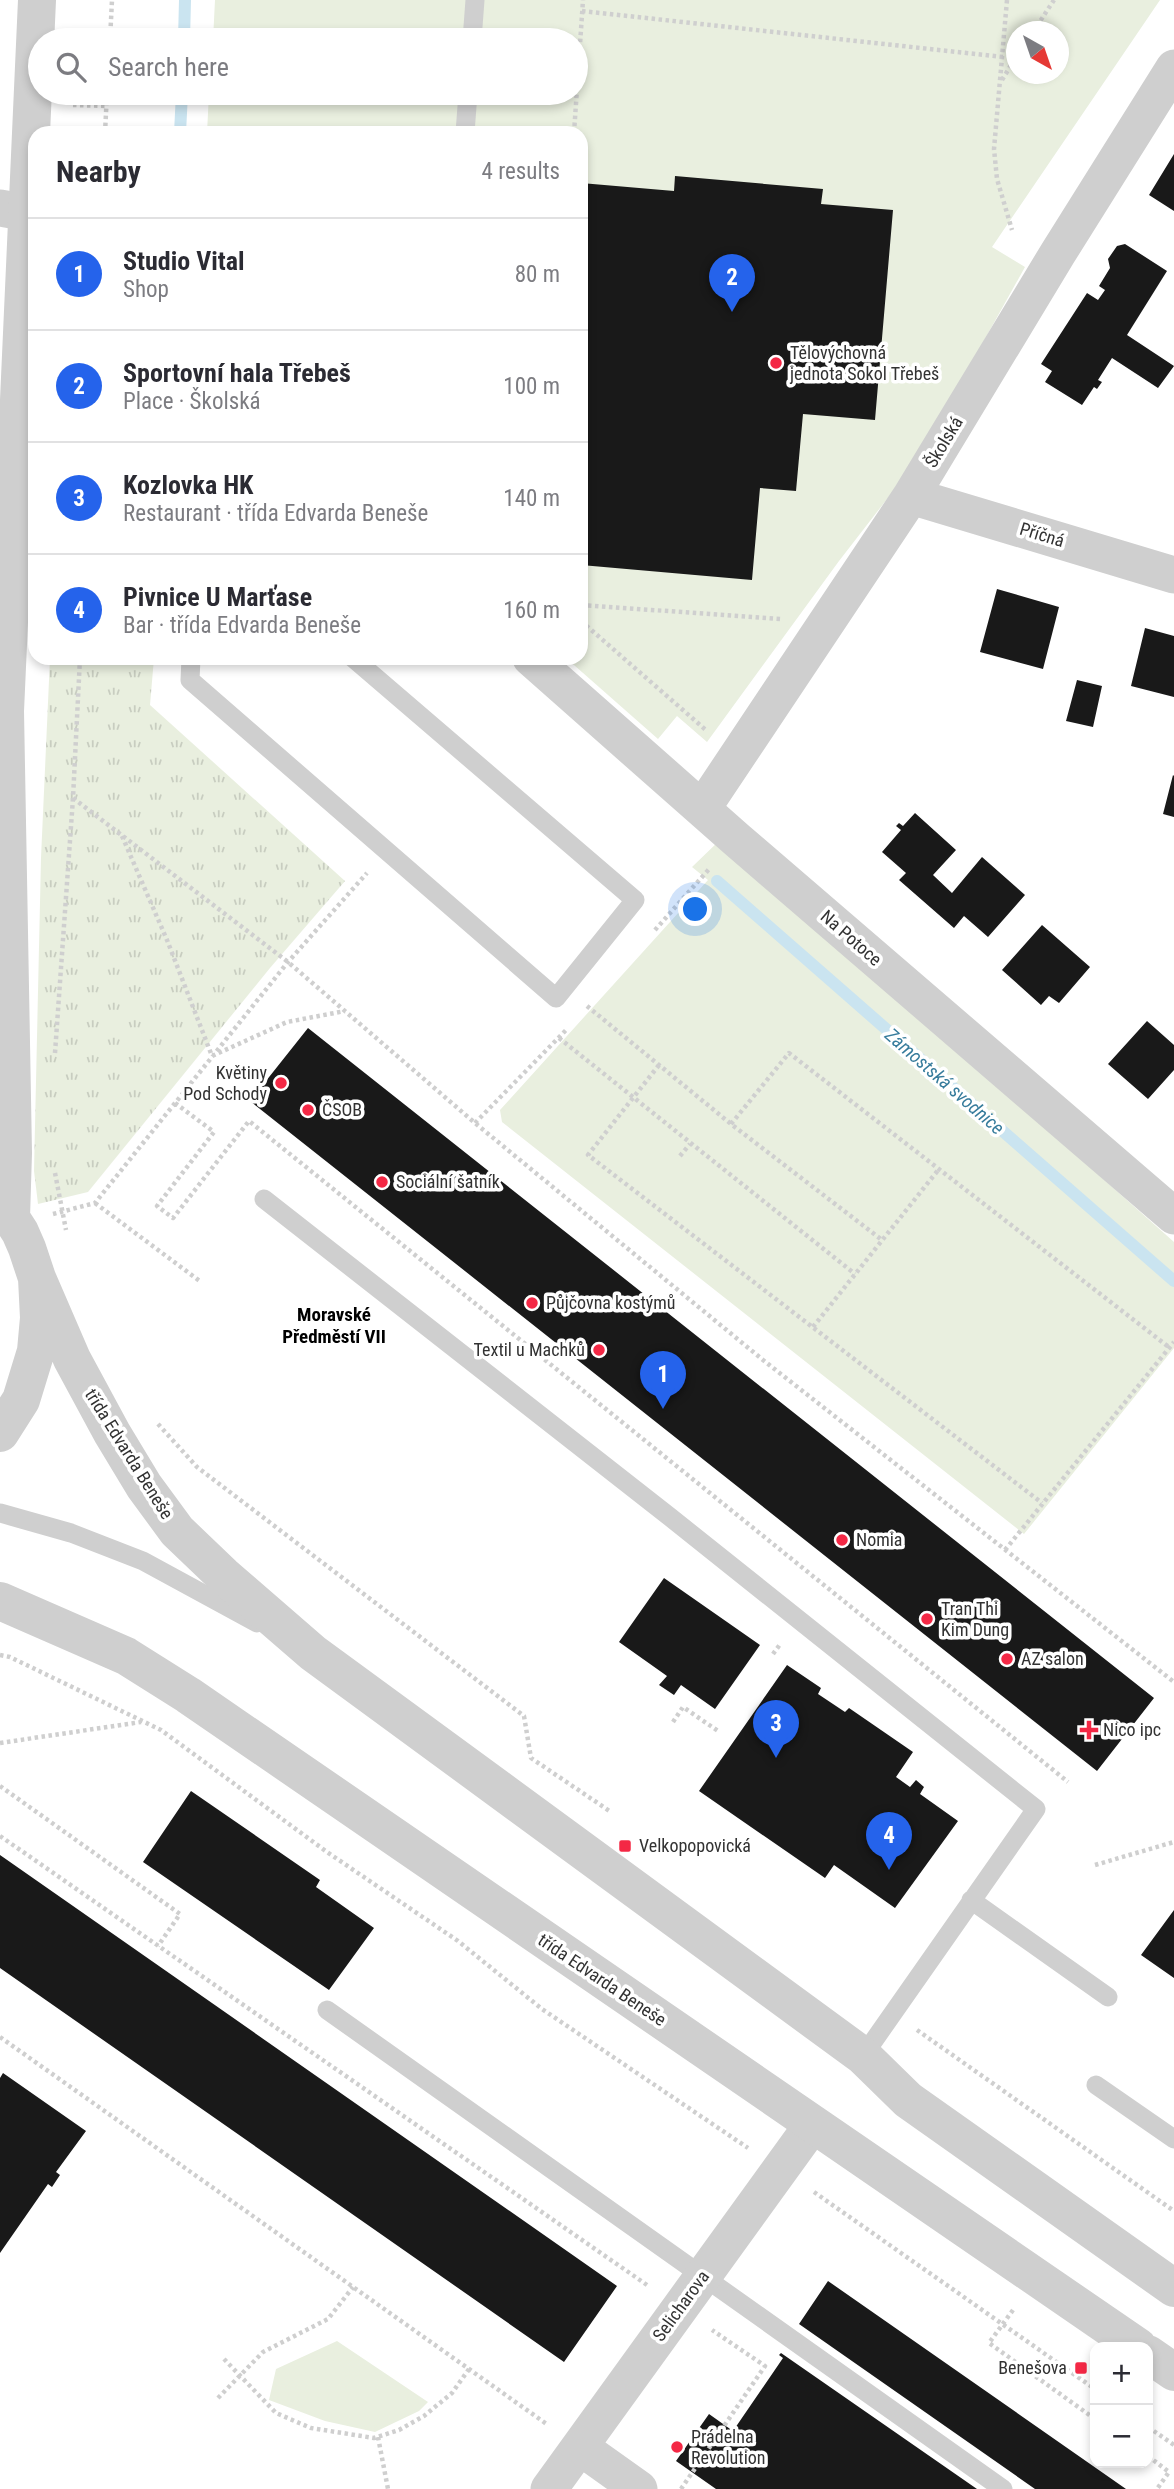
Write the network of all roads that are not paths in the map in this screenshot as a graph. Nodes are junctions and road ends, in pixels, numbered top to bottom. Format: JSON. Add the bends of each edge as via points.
{"nodes":[{"id":1,"x":37,"y":0,"type":"edge"},
{"id":2,"x":475,"y":0,"type":"edge"},
{"id":3,"x":35,"y":28,"type":"edge"},
{"id":4,"x":473,"y":28,"type":"edge"},
{"id":5,"x":1174,"y":68,"type":"edge"},
{"id":6,"x":29,"y":105,"type":"edge"},
{"id":7,"x":467,"y":105,"type":"edge"},
{"id":8,"x":466,"y":126,"type":"edge"},
{"id":9,"x":21,"y":213,"type":"edge"},
{"id":10,"x":911,"y":496,"type":"junction"},
{"id":11,"x":1174,"y":575,"type":"edge"},
{"id":12,"x":191,"y":665,"type":"edge"},
{"id":13,"x":361,"y":665,"type":"edge"},
{"id":14,"x":539,"y":665,"type":"edge"},
{"id":15,"x":2,"y":724,"type":"edge"},
{"id":16,"x":702,"y":809,"type":"junction"},
{"id":17,"x":264,"y":1199,"type":"dead end"},
{"id":18,"x":19,"y":1211,"type":"edge"},
{"id":19,"x":1174,"y":1216,"type":"edge"},
{"id":20,"x":37,"y":1278,"type":"junction"},
{"id":21,"x":0,"y":1433,"type":"edge"},
{"id":22,"x":0,"y":1513,"type":"edge"},
{"id":23,"x":0,"y":1601,"type":"edge"},
{"id":24,"x":0,"y":1613,"type":"edge"},
{"id":25,"x":57,"y":1626,"type":"junction"},
{"id":26,"x":313,"y":1653,"type":"junction"},
{"id":27,"x":971,"y":1900,"type":"junction"},
{"id":28,"x":1108,"y":1997,"type":"dead end"},
{"id":29,"x":327,"y":2010,"type":"dead end"},
{"id":30,"x":863,"y":2056,"type":"junction"},
{"id":31,"x":1096,"y":2085,"type":"dead end"},
{"id":32,"x":813,"y":2124,"type":"junction"},
{"id":33,"x":1174,"y":2139,"type":"edge"},
{"id":34,"x":702,"y":2278,"type":"junction"},
{"id":35,"x":1174,"y":2288,"type":"edge"},
{"id":36,"x":1131,"y":2342,"type":"edge"},
{"id":37,"x":1153,"y":2357,"type":"edge"},
{"id":38,"x":1174,"y":2372,"type":"edge"},
{"id":39,"x":580,"y":2447,"type":"junction"},
{"id":40,"x":549,"y":2489,"type":"edge"},
{"id":41,"x":639,"y":2489,"type":"edge"},
{"id":42,"x":1003,"y":2489,"type":"edge"}],
"edges":[{"from":1,"to":3,"type":"street"},
{"from":2,"to":4,"type":"lane"},
{"from":5,"to":10,"type":"street","name":"Školská"},
{"from":6,"to":9,"type":"street"},
{"from":7,"to":8,"type":"lane"},
{"from":9,"to":15,"type":"street"},
{"from":10,"to":11,"type":"street","name":"Příčná"},
{"from":10,"to":16,"type":"street","name":"Školská"},
{"from":12,"to":13,"type":"lane","via":[[190,680],[556,998],[635,900]]},
{"from":14,"to":16,"type":"street","name":"Na Potoce"},
{"from":15,"to":18,"type":"street","via":[[13,1153]]},
{"from":16,"to":19,"type":"street","name":"Na Potoce"},
{"from":17,"to":27,"type":"lane","via":[[1037,1809]]},
{"from":18,"to":20,"type":"street"},
{"from":20,"to":21,"type":"street","via":[[40,1318],[36,1351],[21,1400]]},
{"from":20,"to":26,"type":"street","name":"třída Edvarda Beneše","via":[[72,1359],[151,1495],[186,1540]]},
{"from":22,"to":26,"type":"lane","via":[[71,1533],[143,1561]]},
{"from":23,"to":25,"type":"street"},
{"from":24,"to":25,"type":"street"},
{"from":25,"to":32,"type":"street","name":"třída Edvarda Beneše","via":[[126,1657],[188,1695]]},
{"from":26,"to":30,"type":"street","name":"třída Edvarda Beneše"},
{"from":27,"to":28,"type":"lane"},
{"from":27,"to":30,"type":"lane"},
{"from":29,"to":34,"type":"lane"},
{"from":30,"to":35,"type":"street","name":"třída Edvarda Beneše","via":[[908,2100]]},
{"from":31,"to":33,"type":"lane"},
{"from":32,"to":34,"type":"street","name":"Selicharova","via":[[794,2179]]},
{"from":32,"to":36,"type":"street","name":"třída Edvarda Beneše"},
{"from":34,"to":39,"type":"street","name":"Selicharova"},
{"from":34,"to":42,"type":"lane"},
{"from":37,"to":38,"type":"street"},
{"from":39,"to":40,"type":"street","name":"Selicharova"},
{"from":39,"to":41,"type":"street"}]}
